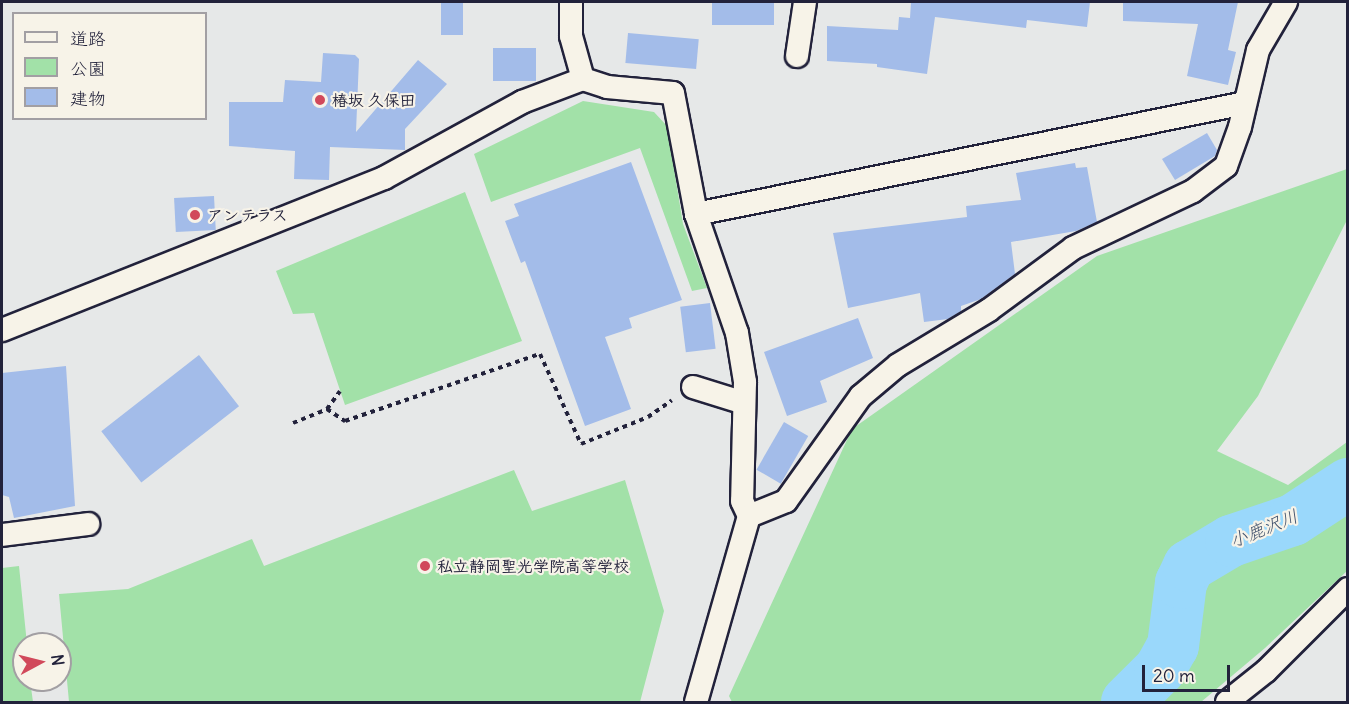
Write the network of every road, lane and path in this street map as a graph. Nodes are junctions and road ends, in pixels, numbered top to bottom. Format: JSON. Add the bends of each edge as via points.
{"nodes":[{"id":1,"x":571,"y":2,"type":"edge"},
{"id":2,"x":805,"y":2,"type":"edge"},
{"id":3,"x":1286,"y":2,"type":"edge"},
{"id":4,"x":797,"y":56,"type":"dead end"},
{"id":5,"x":582,"y":79,"type":"junction"},
{"id":6,"x":1245,"y":103,"type":"junction"},
{"id":7,"x":696,"y":214,"type":"junction"},
{"id":8,"x":2,"y":330,"type":"edge"},
{"id":9,"x":693,"y":387,"type":"joint"},
{"id":10,"x":340,"y":391,"type":"dead end"},
{"id":11,"x":744,"y":403,"type":"junction"},
{"id":12,"x":327,"y":409,"type":"junction"},
{"id":13,"x":293,"y":423,"type":"dead end"},
{"id":14,"x":749,"y":516,"type":"junction"},
{"id":15,"x":88,"y":524,"type":"dead end"},
{"id":16,"x":2,"y":535,"type":"edge"},
{"id":17,"x":1347,"y":589,"type":"edge"},
{"id":18,"x":696,"y":702,"type":"edge"},
{"id":19,"x":1227,"y":702,"type":"edge"}],
"edges":[{"from":1,"to":5,"type":"street","via":[[571,36]]},
{"from":2,"to":4,"type":"street"},
{"from":3,"to":6,"type":"street","via":[[1258,50]]},
{"from":5,"to":7,"type":"street","via":[[607,87],[673,93]]},
{"from":5,"to":8,"type":"street","via":[[522,102],[384,178]]},
{"from":6,"to":7,"type":"street"},
{"from":6,"to":14,"type":"street","via":[[1226,166],[1193,191],[1073,248],[989,310],[898,365],[861,396],[786,501]]},
{"from":7,"to":11,"type":"street","via":[[737,333]]},
{"from":9,"to":11,"type":"street"},
{"from":9,"to":12,"type":"path","via":[[648,417],[581,444],[540,354],[345,421]]},
{"from":10,"to":12,"type":"path"},
{"from":11,"to":14,"type":"street","via":[[742,501]]},
{"from":12,"to":13,"type":"path"},
{"from":14,"to":18,"type":"street"},
{"from":15,"to":16,"type":"street"},
{"from":17,"to":19,"type":"street","via":[[1266,671]]}]}
